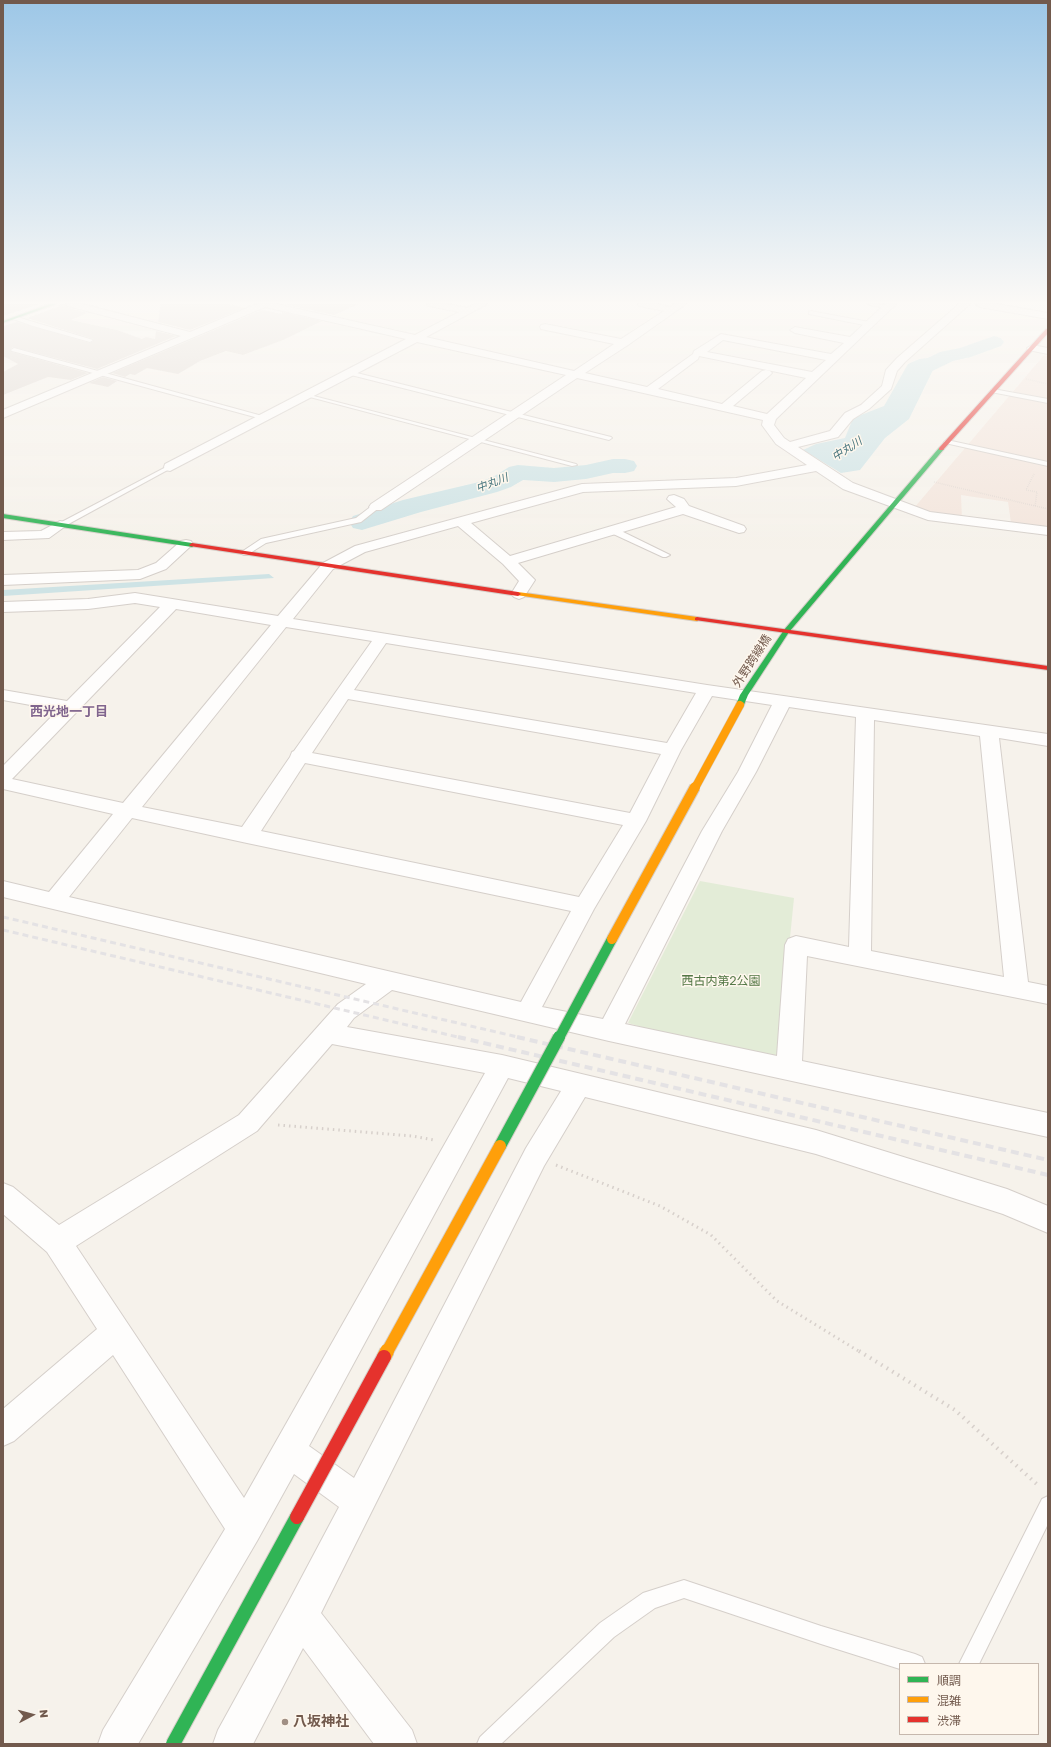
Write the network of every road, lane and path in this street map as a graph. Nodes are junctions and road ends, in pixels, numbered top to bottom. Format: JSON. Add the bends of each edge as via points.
{"nodes":[{"id":1,"x":72,"y":386,"type":"edge"},
{"id":2,"x":143,"y":386,"type":"edge"},
{"id":3,"x":326,"y":386,"type":"edge"},
{"id":4,"x":397,"y":386,"type":"edge"},
{"id":5,"x":560,"y":386,"type":"edge"},
{"id":6,"x":626,"y":386,"type":"edge"},
{"id":7,"x":656,"y":386,"type":"edge"},
{"id":8,"x":751,"y":386,"type":"edge"},
{"id":9,"x":804,"y":386,"type":"edge"},
{"id":10,"x":887,"y":386,"type":"edge"},
{"id":11,"x":998,"y":386,"type":"edge"},
{"id":12,"x":649,"y":391,"type":"junction"},
{"id":13,"x":993,"y":391,"type":"junction"},
{"id":14,"x":308,"y":395,"type":"junction"},
{"id":15,"x":1048,"y":401,"type":"edge"},
{"id":16,"x":724,"y":408,"type":"junction"},
{"id":17,"x":3,"y":414,"type":"edge"},
{"id":18,"x":513,"y":416,"type":"junction"},
{"id":19,"x":264,"y":418,"type":"junction"},
{"id":20,"x":770,"y":418,"type":"junction"},
{"id":21,"x":609,"y":438,"type":"dead end"},
{"id":22,"x":476,"y":440,"type":"junction"},
{"id":23,"x":947,"y":442,"type":"junction"},
{"id":24,"x":789,"y":446,"type":"junction"},
{"id":25,"x":1040,"y":462,"type":"junction"},
{"id":26,"x":1048,"y":464,"type":"edge"},
{"id":27,"x":574,"y":465,"type":"dead end"},
{"id":28,"x":170,"y":467,"type":"joint"},
{"id":29,"x":818,"y":467,"type":"junction"},
{"id":30,"x":932,"y":482,"type":"dead end"},
{"id":31,"x":646,"y":486,"type":"junction"},
{"id":32,"x":895,"y":504,"type":"junction"},
{"id":33,"x":1035,"y":506,"type":"junction"},
{"id":34,"x":376,"y":508,"type":"joint"},
{"id":35,"x":684,"y":509,"type":"junction"},
{"id":36,"x":1048,"y":509,"type":"edge"},
{"id":37,"x":3,"y":516,"type":"edge"},
{"id":38,"x":461,"y":522,"type":"junction"},
{"id":39,"x":60,"y":525,"type":"junction"},
{"id":40,"x":612,"y":530,"type":"junction"},
{"id":41,"x":739,"y":530,"type":"dead end"},
{"id":42,"x":1048,"y":530,"type":"edge"},
{"id":43,"x":3,"y":536,"type":"edge"},
{"id":44,"x":186,"y":544,"type":"junction"},
{"id":45,"x":244,"y":553,"type":"junction"},
{"id":46,"x":666,"y":555,"type":"dead end"},
{"id":47,"x":508,"y":561,"type":"junction"},
{"id":48,"x":328,"y":566,"type":"junction"},
{"id":49,"x":3,"y":580,"type":"edge"},
{"id":50,"x":519,"y":594,"type":"junction"},
{"id":51,"x":172,"y":604,"type":"junction"},
{"id":52,"x":3,"y":607,"type":"edge"},
{"id":53,"x":281,"y":622,"type":"junction"},
{"id":54,"x":786,"y":631,"type":"junction"},
{"id":55,"x":382,"y":638,"type":"junction"},
{"id":56,"x":1048,"y":668,"type":"edge"},
{"id":57,"x":707,"y":690,"type":"junction"},
{"id":58,"x":343,"y":693,"type":"junction"},
{"id":59,"x":3,"y":695,"type":"edge"},
{"id":60,"x":742,"y":700,"type":"junction"},
{"id":61,"x":782,"y":703,"type":"junction"},
{"id":62,"x":70,"y":707,"type":"junction"},
{"id":63,"x":864,"y":714,"type":"junction"},
{"id":64,"x":988,"y":732,"type":"junction"},
{"id":65,"x":1048,"y":740,"type":"edge"},
{"id":66,"x":672,"y":750,"type":"junction"},
{"id":67,"x":299,"y":756,"type":"junction"},
{"id":68,"x":3,"y":777,"type":"edge"},
{"id":69,"x":3,"y":783,"type":"edge"},
{"id":70,"x":126,"y":810,"type":"junction"},
{"id":71,"x":636,"y":821,"type":"junction"},
{"id":72,"x":247,"y":836,"type":"junction"},
{"id":73,"x":3,"y":889,"type":"edge"},
{"id":74,"x":54,"y":900,"type":"junction"},
{"id":75,"x":585,"y":906,"type":"junction"},
{"id":76,"x":860,"y":956,"type":"junction"},
{"id":77,"x":389,"y":980,"type":"junction"},
{"id":78,"x":1017,"y":988,"type":"junction"},
{"id":79,"x":1048,"y":995,"type":"edge"},
{"id":80,"x":527,"y":1013,"type":"junction"},
{"id":81,"x":609,"y":1031,"type":"junction"},
{"id":82,"x":327,"y":1033,"type":"junction"},
{"id":83,"x":502,"y":1066,"type":"junction"},
{"id":84,"x":789,"y":1070,"type":"junction"},
{"id":85,"x":579,"y":1085,"type":"junction"},
{"id":86,"x":248,"y":1123,"type":"junction"},
{"id":87,"x":1048,"y":1125,"type":"edge"},
{"id":88,"x":460,"y":1144,"type":"junction"},
{"id":89,"x":535,"y":1157,"type":"junction"},
{"id":90,"x":3,"y":1196,"type":"edge"},
{"id":91,"x":1048,"y":1220,"type":"edge"},
{"id":92,"x":57,"y":1242,"type":"junction"},
{"id":93,"x":116,"y":1333,"type":"junction"},
{"id":94,"x":3,"y":1430,"type":"edge"},
{"id":95,"x":289,"y":1451,"type":"junction"},
{"id":96,"x":1045,"y":1497,"type":"edge"},
{"id":97,"x":360,"y":1502,"type":"junction"},
{"id":98,"x":245,"y":1529,"type":"junction"},
{"id":99,"x":301,"y":1616,"type":"junction"},
{"id":100,"x":913,"y":1663,"type":"edge"},
{"id":101,"x":969,"y":1663,"type":"edge"},
{"id":102,"x":118,"y":1744,"type":"edge"},
{"id":103,"x":173,"y":1744,"type":"edge"},
{"id":104,"x":232,"y":1744,"type":"edge"},
{"id":105,"x":398,"y":1744,"type":"edge"},
{"id":106,"x":487,"y":1744,"type":"edge"}],
"edges":[{"from":1,"to":17,"type":"street"},
{"from":2,"to":19,"type":"lane"},
{"from":3,"to":14,"type":"street"},
{"from":4,"to":18,"type":"lane"},
{"from":5,"to":18,"type":"street"},
{"from":6,"to":12,"type":"street"},
{"from":7,"to":12,"type":"street"},
{"from":8,"to":16,"type":"street"},
{"from":9,"to":20,"type":"street"},
{"from":10,"to":24,"type":"street","via":[[865,407],[849,416],[834,434]]},
{"from":11,"to":13,"type":"street","name":"外野跨線橋"},
{"from":12,"to":16,"type":"street"},
{"from":13,"to":15,"type":"lane"},
{"from":13,"to":23,"type":"street","name":"外野跨線橋"},
{"from":14,"to":19,"type":"street"},
{"from":14,"to":22,"type":"lane"},
{"from":16,"to":20,"type":"street"},
{"from":18,"to":21,"type":"lane"},
{"from":18,"to":22,"type":"street"},
{"from":19,"to":28,"type":"street"},
{"from":20,"to":24,"type":"street","via":[[768,425],[780,440]]},
{"from":22,"to":27,"type":"lane"},
{"from":22,"to":34,"type":"street"},
{"from":23,"to":25,"type":"lane"},
{"from":23,"to":32,"type":"street","name":"外野跨線橋"},
{"from":24,"to":29,"type":"street"},
{"from":25,"to":26,"type":"lane"},
{"from":25,"to":33,"type":"path","via":[[1026,490],[1037,492]]},
{"from":28,"to":39,"type":"lane"},
{"from":29,"to":31,"type":"street","via":[[736,482]]},
{"from":29,"to":32,"type":"street","via":[[848,486]]},
{"from":30,"to":33,"type":"path"},
{"from":31,"to":35,"type":"street","via":[[679,502]]},
{"from":31,"to":38,"type":"street","via":[[582,488]]},
{"from":32,"to":42,"type":"street","via":[[928,516]]},
{"from":32,"to":54,"type":"street","name":"外野跨線橋"},
{"from":33,"to":36,"type":"path"},
{"from":34,"to":45,"type":"lane","via":[[358,520],[264,541]]},
{"from":35,"to":40,"type":"street"},
{"from":35,"to":41,"type":"street"},
{"from":37,"to":39,"type":"street"},
{"from":38,"to":47,"type":"street"},
{"from":38,"to":48,"type":"street","via":[[360,549]]},
{"from":39,"to":43,"type":"street","via":[[44,535]]},
{"from":39,"to":44,"type":"street"},
{"from":40,"to":46,"type":"lane"},
{"from":40,"to":47,"type":"street"},
{"from":44,"to":45,"type":"street"},
{"from":44,"to":49,"type":"street","via":[[161,566],[140,574]]},
{"from":45,"to":48,"type":"street"},
{"from":47,"to":50,"type":"street","via":[[527,580]]},
{"from":48,"to":50,"type":"street"},
{"from":48,"to":53,"type":"street"},
{"from":50,"to":54,"type":"street"},
{"from":51,"to":52,"type":"street","via":[[135,598],[88,604]]},
{"from":51,"to":53,"type":"street"},
{"from":51,"to":62,"type":"street"},
{"from":53,"to":55,"type":"street"},
{"from":53,"to":70,"type":"street"},
{"from":54,"to":56,"type":"street"},
{"from":54,"to":60,"type":"street","name":"外野跨線橋"},
{"from":55,"to":57,"type":"street"},
{"from":55,"to":58,"type":"street"},
{"from":57,"to":60,"type":"street"},
{"from":57,"to":66,"type":"street"},
{"from":58,"to":66,"type":"street"},
{"from":58,"to":67,"type":"street"},
{"from":59,"to":62,"type":"street"},
{"from":60,"to":61,"type":"street"},
{"from":60,"to":103,"type":"street","name":"外野跨線橋","bridge":true},
{"from":61,"to":63,"type":"street"},
{"from":61,"to":81,"type":"street","via":[[747,772],[712,831]]},
{"from":62,"to":68,"type":"street"},
{"from":63,"to":64,"type":"street"},
{"from":63,"to":76,"type":"street"},
{"from":64,"to":65,"type":"street"},
{"from":64,"to":78,"type":"street"},
{"from":66,"to":71,"type":"street"},
{"from":67,"to":71,"type":"street"},
{"from":67,"to":72,"type":"street"},
{"from":69,"to":70,"type":"street"},
{"from":70,"to":72,"type":"street"},
{"from":70,"to":74,"type":"street"},
{"from":71,"to":75,"type":"street"},
{"from":72,"to":75,"type":"street"},
{"from":73,"to":74,"type":"street"},
{"from":74,"to":77,"type":"street"},
{"from":75,"to":80,"type":"street"},
{"from":76,"to":78,"type":"street"},
{"from":76,"to":84,"type":"street","via":[[796,944]]},
{"from":77,"to":80,"type":"street"},
{"from":77,"to":82,"type":"street","via":[[346,1010]]},
{"from":78,"to":79,"type":"street"},
{"from":80,"to":81,"type":"street"},
{"from":81,"to":84,"type":"street"},
{"from":82,"to":83,"type":"street"},
{"from":82,"to":86,"type":"street"},
{"from":83,"to":85,"type":"street"},
{"from":83,"to":88,"type":"street"},
{"from":84,"to":87,"type":"street"},
{"from":85,"to":89,"type":"street"},
{"from":85,"to":91,"type":"street","via":[[816,1142],[1007,1202]]},
{"from":86,"to":88,"type":"path","via":[[412,1136]]},
{"from":86,"to":92,"type":"street"},
{"from":88,"to":95,"type":"street"},
{"from":89,"to":96,"type":"path","via":[[660,1206],[711,1235],[777,1301],[955,1410]]},
{"from":89,"to":97,"type":"street"},
{"from":90,"to":92,"type":"street"},
{"from":92,"to":93,"type":"street"},
{"from":93,"to":94,"type":"street"},
{"from":93,"to":98,"type":"street"},
{"from":95,"to":97,"type":"street"},
{"from":95,"to":98,"type":"street"},
{"from":96,"to":101,"type":"lane"},
{"from":97,"to":99,"type":"street"},
{"from":98,"to":102,"type":"street"},
{"from":99,"to":104,"type":"street"},
{"from":99,"to":105,"type":"street"},
{"from":100,"to":106,"type":"lane","via":[[684,1589],[650,1600],[608,1630]]}]}
